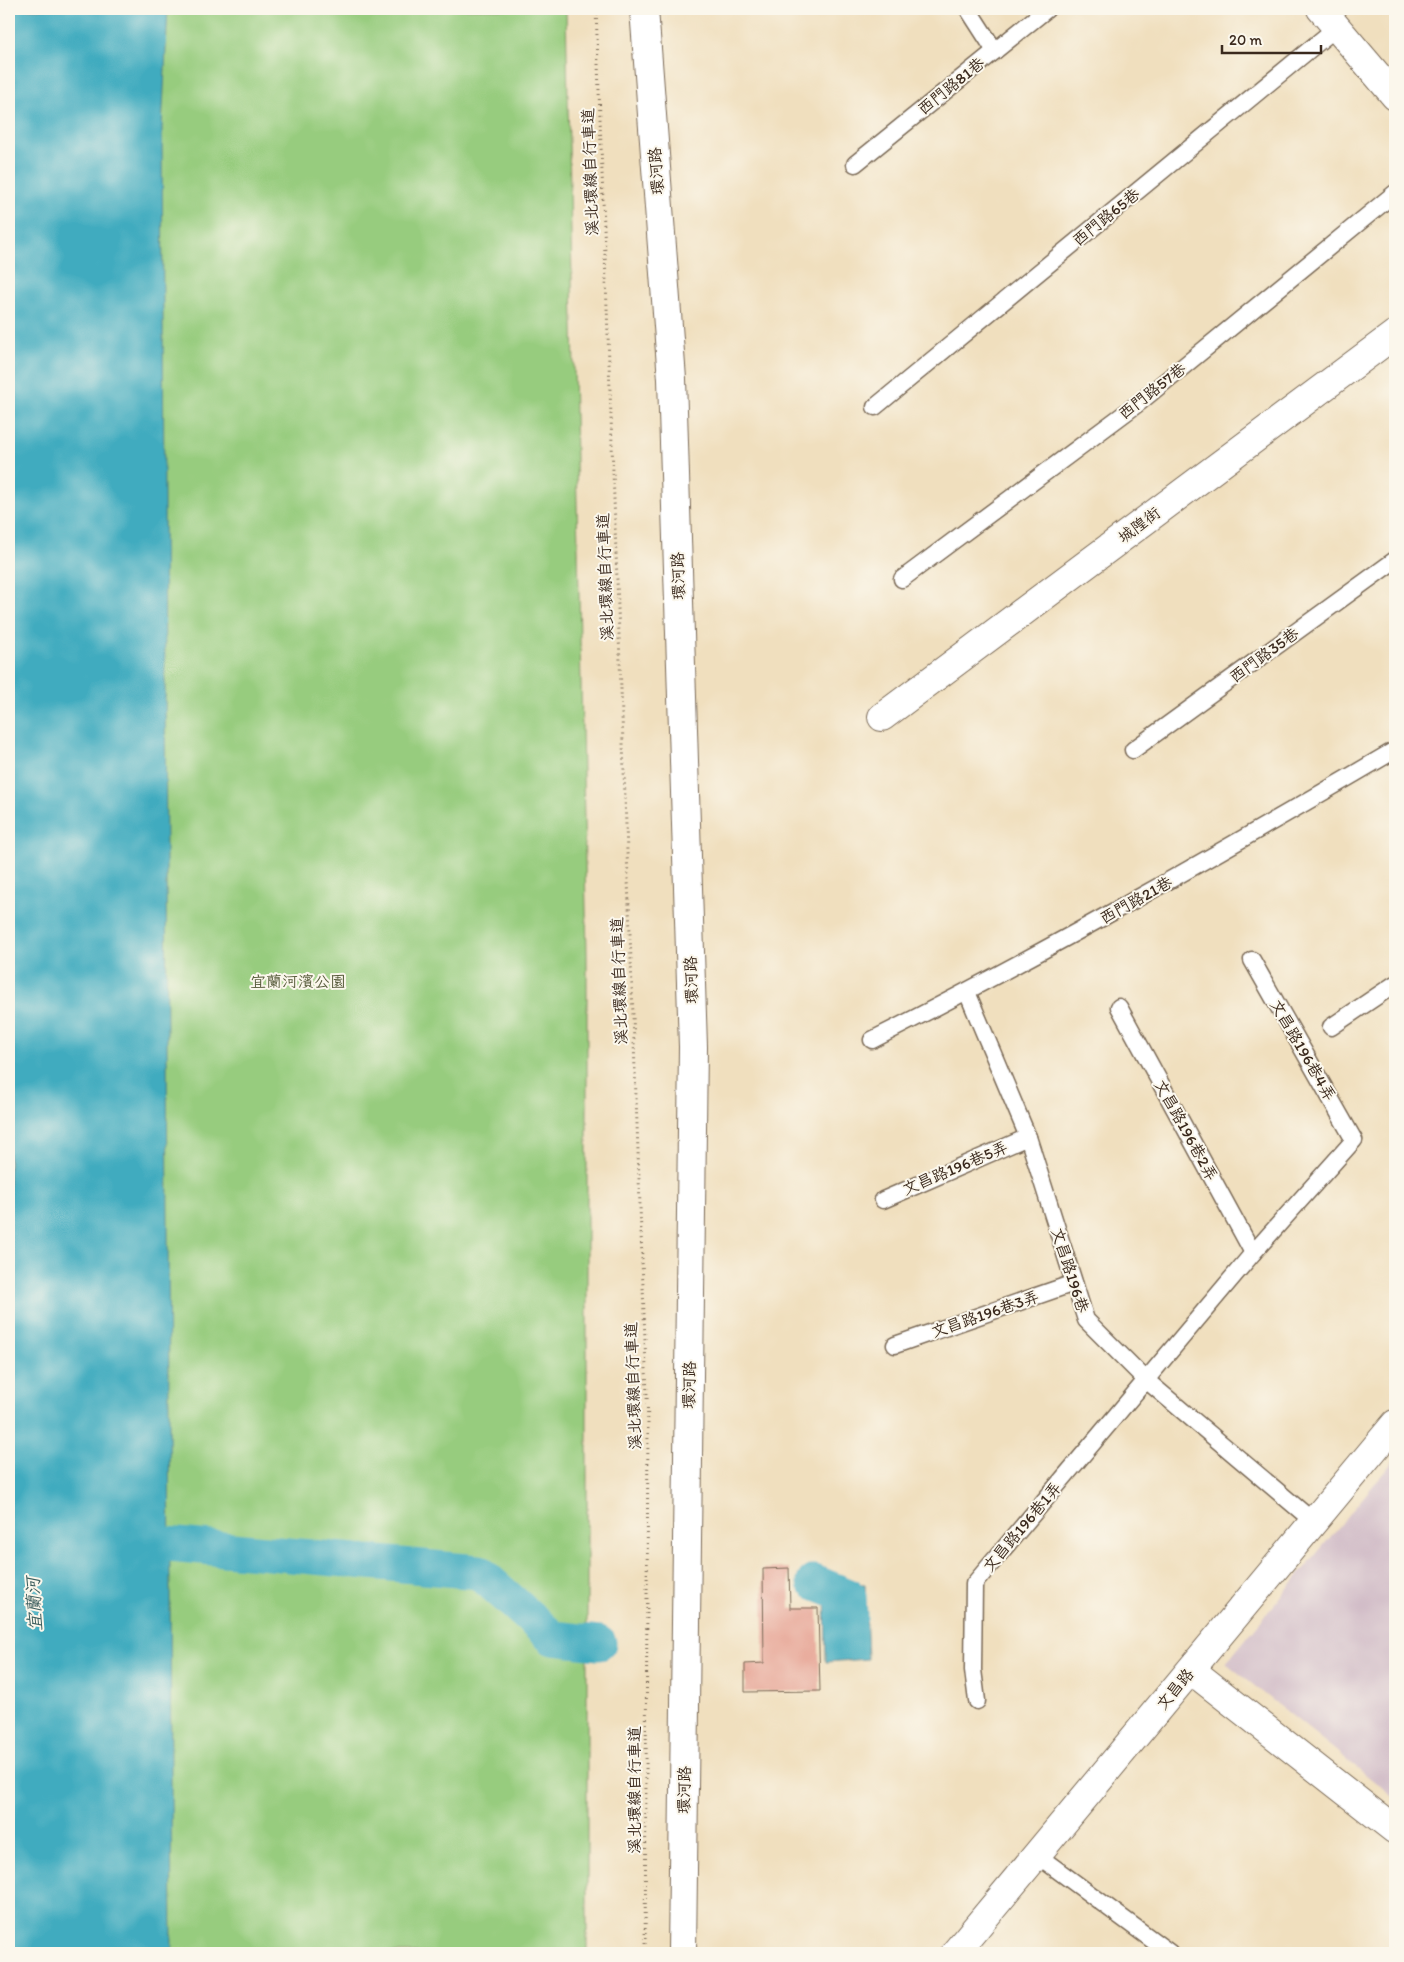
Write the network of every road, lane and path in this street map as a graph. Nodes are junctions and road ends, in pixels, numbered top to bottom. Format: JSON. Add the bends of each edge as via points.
{"nodes":[{"id":1,"x":596,"y":9,"type":"edge"},
{"id":2,"x":644,"y":9,"type":"edge"},
{"id":3,"x":968,"y":9,"type":"edge"},
{"id":4,"x":1047,"y":9,"type":"edge"},
{"id":5,"x":1329,"y":18,"type":"edge"},
{"id":6,"x":994,"y":51,"type":"junction"},
{"id":7,"x":1395,"y":96,"type":"edge"},
{"id":8,"x":855,"y":164,"type":"dead end"},
{"id":9,"x":1395,"y":193,"type":"edge"},
{"id":10,"x":1395,"y":334,"type":"edge"},
{"id":11,"x":875,"y":407,"type":"dead end"},
{"id":12,"x":1395,"y":560,"type":"edge"},
{"id":13,"x":902,"y":578,"type":"dead end"},
{"id":14,"x":882,"y":717,"type":"dead end"},
{"id":15,"x":1133,"y":750,"type":"dead end"},
{"id":16,"x":1395,"y":750,"type":"edge"},
{"id":17,"x":1252,"y":960,"type":"dead end"},
{"id":18,"x":1395,"y":984,"type":"edge"},
{"id":19,"x":967,"y":992,"type":"junction"},
{"id":20,"x":1119,"y":1007,"type":"dead end"},
{"id":21,"x":1331,"y":1027,"type":"dead end"},
{"id":22,"x":872,"y":1040,"type":"dead end"},
{"id":23,"x":1028,"y":1137,"type":"junction"},
{"id":24,"x":882,"y":1200,"type":"dead end"},
{"id":25,"x":1253,"y":1253,"type":"junction"},
{"id":26,"x":1074,"y":1283,"type":"junction"},
{"id":27,"x":895,"y":1344,"type":"dead end"},
{"id":28,"x":1146,"y":1380,"type":"junction"},
{"id":29,"x":1395,"y":1424,"type":"edge"},
{"id":30,"x":1314,"y":1522,"type":"junction"},
{"id":31,"x":1191,"y":1670,"type":"junction"},
{"id":32,"x":977,"y":1701,"type":"dead end"},
{"id":33,"x":1395,"y":1830,"type":"edge"},
{"id":34,"x":1037,"y":1855,"type":"junction"},
{"id":35,"x":645,"y":1953,"type":"edge"},
{"id":36,"x":682,"y":1953,"type":"edge"},
{"id":37,"x":955,"y":1953,"type":"edge"},
{"id":38,"x":1170,"y":1953,"type":"edge"}],
"edges":[{"from":1,"to":35,"type":"path","name":"溪北環線自行車道","via":[[648,1423]]},
{"from":2,"to":36,"type":"street","name":"環河路","via":[[672,379],[693,1048]]},
{"from":3,"to":6,"type":"lane"},
{"from":4,"to":6,"type":"lane","name":"西門路81巷"},
{"from":5,"to":7,"type":"street"},
{"from":5,"to":11,"type":"lane","name":"西門路65巷"},
{"from":6,"to":8,"type":"lane","name":"西門路81巷"},
{"from":9,"to":13,"type":"lane","name":"西門路57巷","via":[[1140,402]]},
{"from":10,"to":14,"type":"street","name":"城隍街"},
{"from":12,"to":15,"type":"lane","name":"西門路35巷"},
{"from":16,"to":19,"type":"lane","name":"西門路21巷","via":[[1187,872]]},
{"from":17,"to":25,"type":"lane","name":"文昌路196巷4弄","via":[[1354,1140]]},
{"from":18,"to":21,"type":"lane"},
{"from":19,"to":22,"type":"lane","name":"西門路21巷"},
{"from":19,"to":23,"type":"lane","name":"文昌路196巷"},
{"from":20,"to":25,"type":"lane","name":"文昌路196巷2弄"},
{"from":23,"to":24,"type":"lane","name":"文昌路196巷5弄"},
{"from":23,"to":26,"type":"lane","name":"文昌路196巷"},
{"from":25,"to":28,"type":"lane"},
{"from":26,"to":27,"type":"lane","name":"文昌路196巷3弄"},
{"from":26,"to":28,"type":"lane","name":"文昌路196巷","via":[[1086,1320]]},
{"from":28,"to":30,"type":"lane","name":"文昌路196巷"},
{"from":28,"to":32,"type":"lane","name":"文昌路196巷1弄","via":[[974,1584],[973,1670]]},
{"from":29,"to":30,"type":"street","name":"文昌路"},
{"from":30,"to":31,"type":"street","name":"文昌路"},
{"from":31,"to":33,"type":"street"},
{"from":31,"to":34,"type":"street","name":"文昌路"},
{"from":34,"to":37,"type":"street","name":"文昌路"},
{"from":34,"to":38,"type":"lane"}]}
